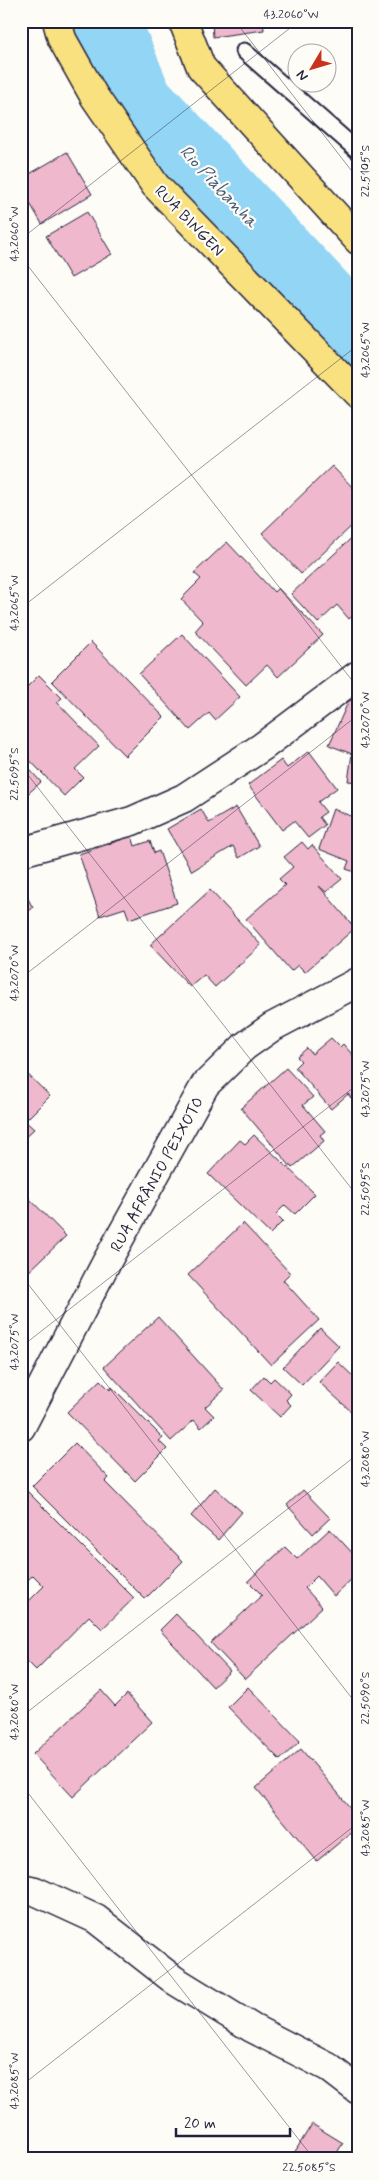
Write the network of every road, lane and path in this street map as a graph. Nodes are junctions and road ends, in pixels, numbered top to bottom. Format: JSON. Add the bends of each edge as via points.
{"nodes":[{"id":1,"x":57,"y":21,"type":"edge"},
{"id":2,"x":184,"y":21,"type":"edge"},
{"id":3,"x":244,"y":51,"type":"dead end"},
{"id":4,"x":358,"y":151,"type":"edge"},
{"id":5,"x":358,"y":240,"type":"edge"},
{"id":6,"x":358,"y":394,"type":"edge"},
{"id":7,"x":358,"y":674,"type":"edge"},
{"id":8,"x":21,"y":852,"type":"edge"},
{"id":9,"x":358,"y":982,"type":"edge"},
{"id":10,"x":21,"y":1427,"type":"edge"},
{"id":11,"x":21,"y":1888,"type":"edge"},
{"id":12,"x":358,"y":2090,"type":"edge"}],
"edges":[{"from":1,"to":6,"type":"main road","name":"RUA BINGEN","via":[[62,39],[94,96],[156,185]]},
{"from":2,"to":5,"type":"main road","via":[[201,67]]},
{"from":3,"to":4,"type":"lane"},
{"from":7,"to":8,"type":"street","via":[[262,747],[184,798],[132,821]]},
{"from":9,"to":10,"type":"street","name":"RUA AFRÂNIO PEIXOTO","via":[[272,1027],[244,1046],[205,1085],[106,1263]]},
{"from":11,"to":12,"type":"street","via":[[96,1918],[174,1980],[252,2028],[328,2067]]}]}
